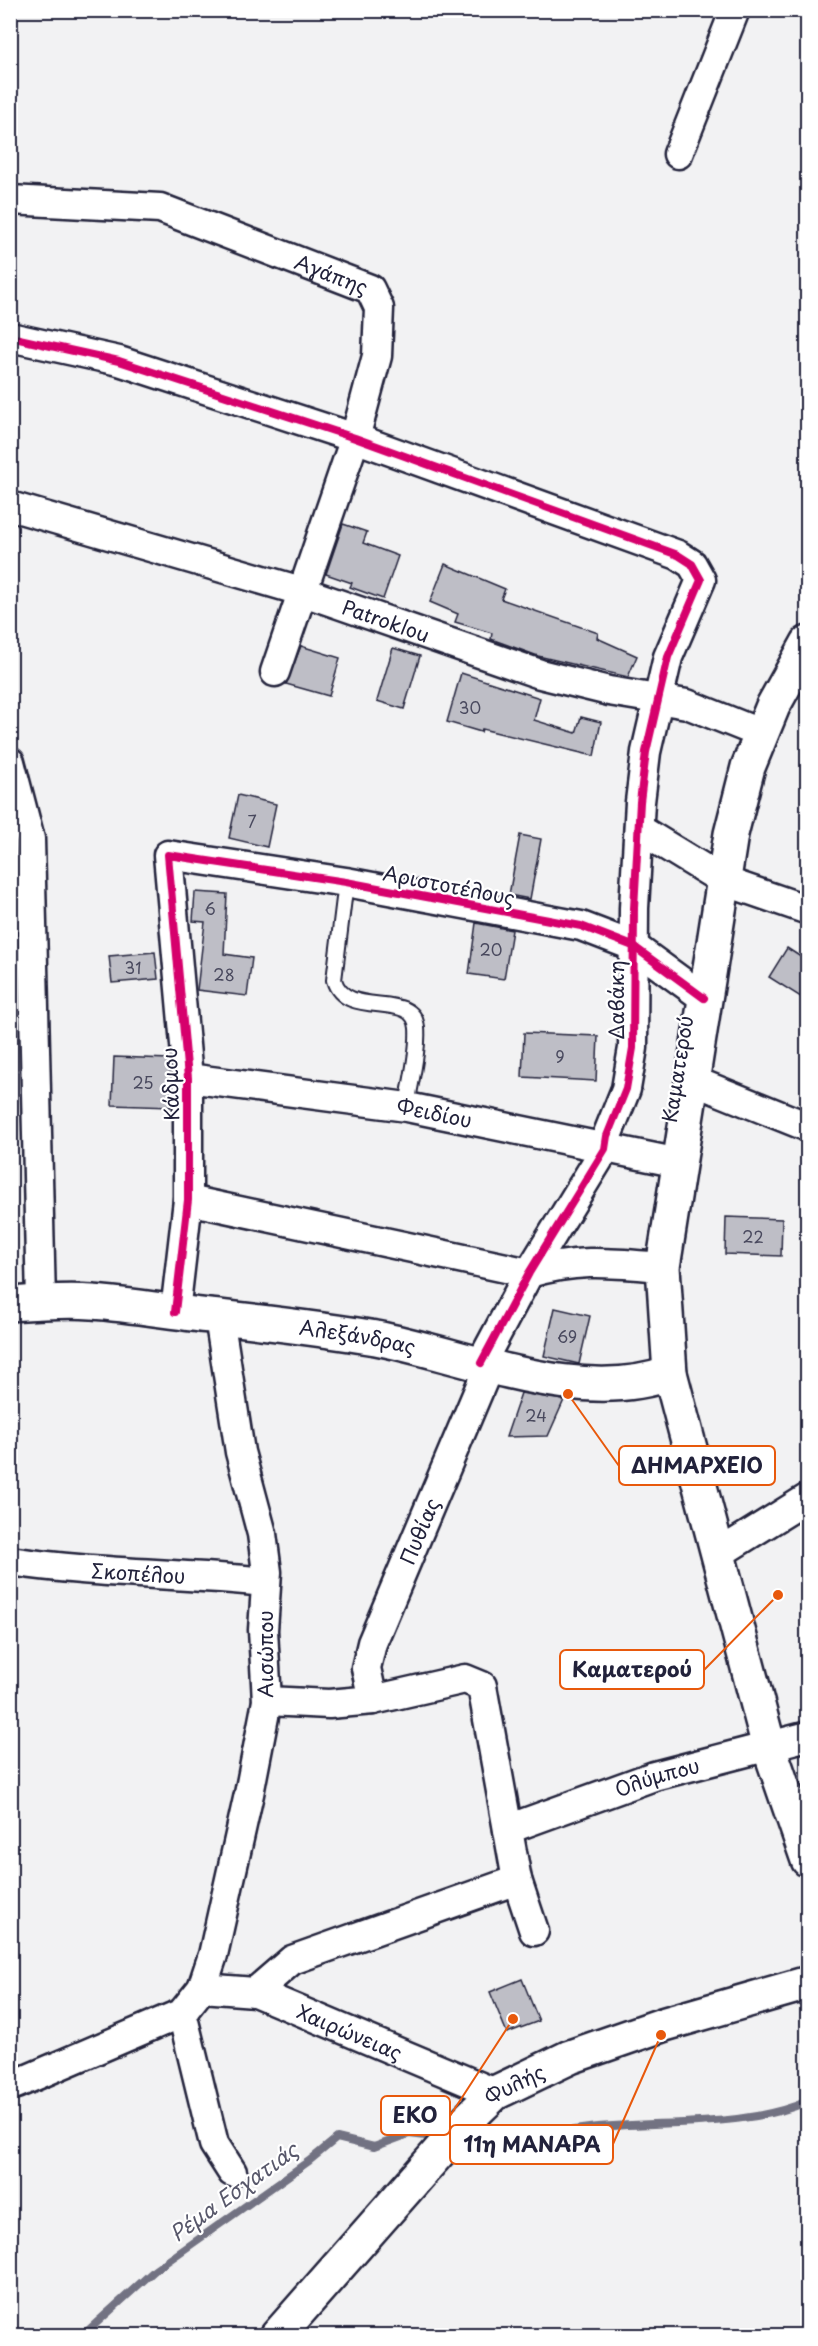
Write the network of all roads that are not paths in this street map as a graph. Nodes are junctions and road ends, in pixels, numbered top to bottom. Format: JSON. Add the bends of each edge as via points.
{"nodes":[{"id":1,"x":735,"y":10,"type":"edge"},
{"id":2,"x":678,"y":154,"type":"dead end"},
{"id":3,"x":10,"y":200,"type":"edge"},
{"id":4,"x":10,"y":338,"type":"edge"},
{"id":5,"x":355,"y":438,"type":"junction"},
{"id":6,"x":10,"y":506,"type":"edge"},
{"id":7,"x":301,"y":591,"type":"junction"},
{"id":8,"x":807,"y":643,"type":"edge"},
{"id":9,"x":274,"y":672,"type":"dead end"},
{"id":10,"x":657,"y":698,"type":"junction"},
{"id":11,"x":762,"y":734,"type":"junction"},
{"id":12,"x":10,"y":762,"type":"edge"},
{"id":13,"x":639,"y":830,"type":"junction"},
{"id":14,"x":20,"y":839,"type":"edge"},
{"id":15,"x":168,"y":855,"type":"joint"},
{"id":16,"x":724,"y":880,"type":"junction"},
{"id":17,"x":346,"y":882,"type":"junction"},
{"id":18,"x":807,"y":910,"type":"edge"},
{"id":19,"x":633,"y":946,"type":"junction"},
{"id":20,"x":705,"y":998,"type":"junction"},
{"id":21,"x":188,"y":1078,"type":"junction"},
{"id":22,"x":694,"y":1081,"type":"junction"},
{"id":23,"x":407,"y":1107,"type":"junction"},
{"id":24,"x":807,"y":1127,"type":"edge"},
{"id":25,"x":605,"y":1149,"type":"junction"},
{"id":26,"x":679,"y":1162,"type":"junction"},
{"id":27,"x":188,"y":1200,"type":"junction"},
{"id":28,"x":663,"y":1267,"type":"junction"},
{"id":29,"x":529,"y":1273,"type":"junction"},
{"id":30,"x":26,"y":1303,"type":"edge"},
{"id":31,"x":175,"y":1312,"type":"junction"},
{"id":32,"x":219,"y":1317,"type":"junction"},
{"id":33,"x":485,"y":1365,"type":"junction"},
{"id":34,"x":670,"y":1372,"type":"junction"},
{"id":35,"x":807,"y":1498,"type":"edge"},
{"id":36,"x":718,"y":1554,"type":"junction"},
{"id":37,"x":10,"y":1561,"type":"edge"},
{"id":38,"x":266,"y":1582,"type":"junction"},
{"id":39,"x":374,"y":1700,"type":"junction"},
{"id":40,"x":267,"y":1701,"type":"junction"},
{"id":41,"x":807,"y":1736,"type":"edge"},
{"id":42,"x":770,"y":1747,"type":"junction"},
{"id":43,"x":508,"y":1829,"type":"junction"},
{"id":44,"x":807,"y":1860,"type":"edge"},
{"id":45,"x":517,"y":1880,"type":"junction"},
{"id":46,"x":534,"y":1931,"type":"dead end"},
{"id":47,"x":807,"y":1983,"type":"edge"},
{"id":48,"x":201,"y":1988,"type":"junction"},
{"id":49,"x":255,"y":1992,"type":"junction"},
{"id":50,"x":182,"y":2013,"type":"junction"},
{"id":51,"x":16,"y":2084,"type":"dead end"},
{"id":52,"x":495,"y":2093,"type":"junction"},
{"id":53,"x":232,"y":2172,"type":"dead end"},
{"id":54,"x":277,"y":2336,"type":"edge"}],
"edges":[{"from":1,"to":2,"type":"street"},
{"from":3,"to":5,"type":"street","name":"Αγάπης","via":[[160,208],[370,289],[379,308],[377,356]]},
{"from":4,"to":5,"type":"street","via":[[119,360]]},
{"from":5,"to":7,"type":"street","name":"Αγάπης"},
{"from":5,"to":10,"type":"street","name":"Δαβάκη","via":[[678,555],[692,564],[699,574],[700,589],[668,657]]},
{"from":6,"to":7,"type":"street","name":"Patroklou"},
{"from":7,"to":9,"type":"street","name":"Αγάπης"},
{"from":7,"to":10,"type":"street","name":"Patroklou","via":[[540,674]]},
{"from":8,"to":11,"type":"street","name":"Καματερού"},
{"from":10,"to":11,"type":"street","name":"Patroklou","via":[[687,704]]},
{"from":10,"to":13,"type":"street","name":"Δαβάκη","via":[[646,752]]},
{"from":11,"to":16,"type":"street","name":"Καματερού","via":[[748,767]]},
{"from":12,"to":14,"type":"street","name":"Αλεξάνδρας"},
{"from":13,"to":16,"type":"street"},
{"from":13,"to":19,"type":"street","name":"Δαβάκη"},
{"from":14,"to":30,"type":"street","name":"Αλεξάνδρας"},
{"from":15,"to":17,"type":"street","name":"Αριστοτέλους"},
{"from":15,"to":21,"type":"street","name":"Κάδμου"},
{"from":16,"to":18,"type":"street"},
{"from":16,"to":20,"type":"street","name":"Καματερού"},
{"from":17,"to":19,"type":"street","name":"Αριστοτέλους","via":[[581,926]]},
{"from":17,"to":23,"type":"lane","via":[[334,980],[337,992],[347,999],[403,1008],[413,1015],[417,1028]]},
{"from":19,"to":20,"type":"street","name":"Αριστοτέλους"},
{"from":19,"to":25,"type":"street","name":"Δαβάκη","via":[[630,1073]]},
{"from":20,"to":22,"type":"street","name":"Καματερού"},
{"from":21,"to":23,"type":"street","name":"Φειδίου"},
{"from":21,"to":27,"type":"street","name":"Κάδμου"},
{"from":22,"to":24,"type":"street"},
{"from":22,"to":26,"type":"street","name":"Καματερού"},
{"from":23,"to":25,"type":"street","name":"Φειδίου"},
{"from":25,"to":26,"type":"street","name":"Φειδίου"},
{"from":25,"to":29,"type":"street","name":"Δαβάκη"},
{"from":26,"to":28,"type":"street","name":"Καματερού"},
{"from":27,"to":29,"type":"street"},
{"from":27,"to":31,"type":"street","name":"Κάδμου"},
{"from":28,"to":29,"type":"street","via":[[562,1263]]},
{"from":28,"to":34,"type":"street","name":"Καματερού"},
{"from":29,"to":33,"type":"street","name":"Δαβάκη"},
{"from":30,"to":31,"type":"street","name":"Αλεξάνδρας","via":[[93,1302]]},
{"from":31,"to":32,"type":"street","name":"Αλεξάνδρας"},
{"from":32,"to":33,"type":"street","name":"Αλεξάνδρας","via":[[366,1336]]},
{"from":32,"to":38,"type":"street","name":"Αισώπου","via":[[240,1452],[262,1534]]},
{"from":33,"to":34,"type":"street","name":"Αλεξάνδρας","via":[[567,1382],[653,1379]]},
{"from":33,"to":39,"type":"street","name":"Πυθίας","via":[[372,1643],[366,1668]]},
{"from":34,"to":36,"type":"street","name":"Καματερού"},
{"from":35,"to":36,"type":"street"},
{"from":36,"to":42,"type":"street","name":"Καματερού"},
{"from":37,"to":38,"type":"street","name":"Σκοπέλου","via":[[80,1571]]},
{"from":38,"to":40,"type":"street","name":"Αισώπου","via":[[263,1630]]},
{"from":39,"to":40,"type":"street","via":[[330,1704]]},
{"from":39,"to":43,"type":"street","via":[[465,1679],[482,1686]]},
{"from":40,"to":48,"type":"street","name":"Αισώπου","via":[[213,1955]]},
{"from":41,"to":42,"type":"street","name":"Ολύμπου"},
{"from":42,"to":43,"type":"street","name":"Ολύμπου","via":[[654,1776]]},
{"from":42,"to":44,"type":"street","name":"Καματερού"},
{"from":43,"to":45,"type":"street"},
{"from":45,"to":46,"type":"street"},
{"from":45,"to":49,"type":"street","via":[[292,1960]]},
{"from":47,"to":52,"type":"street","name":"Φυλής","via":[[587,2051]]},
{"from":48,"to":49,"type":"street","name":"Χαιρώνειας"},
{"from":48,"to":50,"type":"street","name":"Αισώπου"},
{"from":49,"to":52,"type":"street","name":"Χαιρώνειας"},
{"from":50,"to":51,"type":"street"},
{"from":50,"to":53,"type":"street","via":[[214,2144]]},
{"from":52,"to":54,"type":"street","name":"Φυλής"}]}
